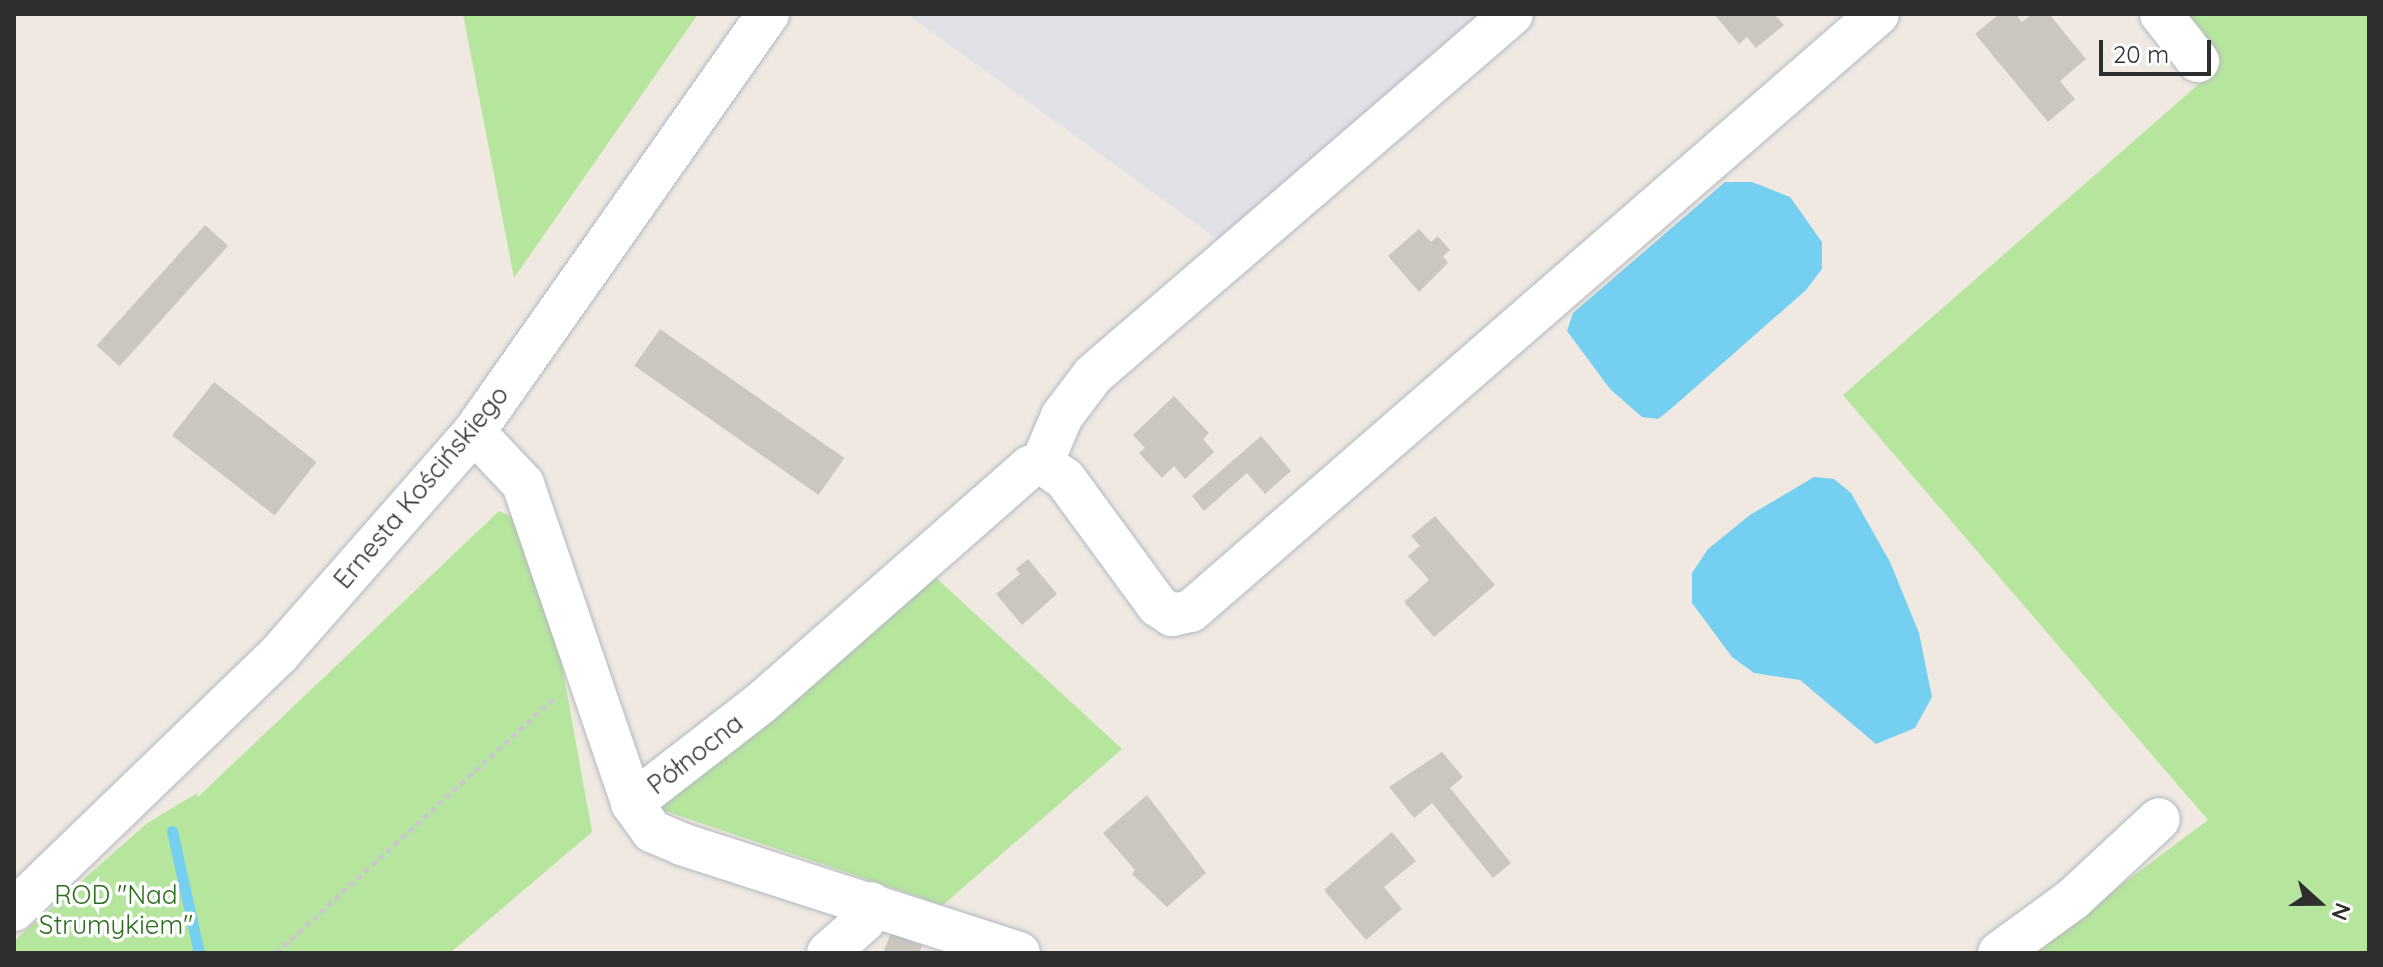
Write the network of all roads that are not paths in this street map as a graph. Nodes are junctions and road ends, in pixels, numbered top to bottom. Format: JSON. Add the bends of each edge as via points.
{"nodes":[{"id":1,"x":768,"y":14,"type":"edge"},
{"id":2,"x":1512,"y":14,"type":"edge"},
{"id":3,"x":1878,"y":14,"type":"edge"},
{"id":4,"x":2161,"y":14,"type":"edge"},
{"id":5,"x":2198,"y":61,"type":"dead end"},
{"id":6,"x":474,"y":432,"type":"junction"},
{"id":7,"x":1042,"y":463,"type":"junction"},
{"id":8,"x":632,"y":803,"type":"junction"},
{"id":9,"x":2159,"y":819,"type":"dead end"},
{"id":10,"x":871,"y":903,"type":"junction"},
{"id":11,"x":14,"y":910,"type":"edge"},
{"id":12,"x":828,"y":953,"type":"edge"},
{"id":13,"x":1019,"y":953,"type":"edge"},
{"id":14,"x":1999,"y":953,"type":"edge"}],
"edges":[{"from":1,"to":6,"type":"street","name":"Ernesta Kościńskiego"},
{"from":2,"to":7,"type":"street","via":[[1093,375],[1062,416]]},
{"from":3,"to":7,"type":"street","via":[[1191,611],[1172,615],[1158,606],[1065,479]]},
{"from":4,"to":5,"type":"street"},
{"from":6,"to":8,"type":"street","via":[[523,484]]},
{"from":6,"to":11,"type":"street","name":"Ernesta Kościńskiego","via":[[279,654]]},
{"from":7,"to":8,"type":"street","name":"Północna","via":[[1030,467],[761,703]]},
{"from":8,"to":10,"type":"street","name":"Północna","via":[[652,831],[682,844]]},
{"from":9,"to":14,"type":"street","via":[[2073,899]]},
{"from":10,"to":12,"type":"street","via":[[864,921]]},
{"from":10,"to":13,"type":"street","name":"Północna"}]}
